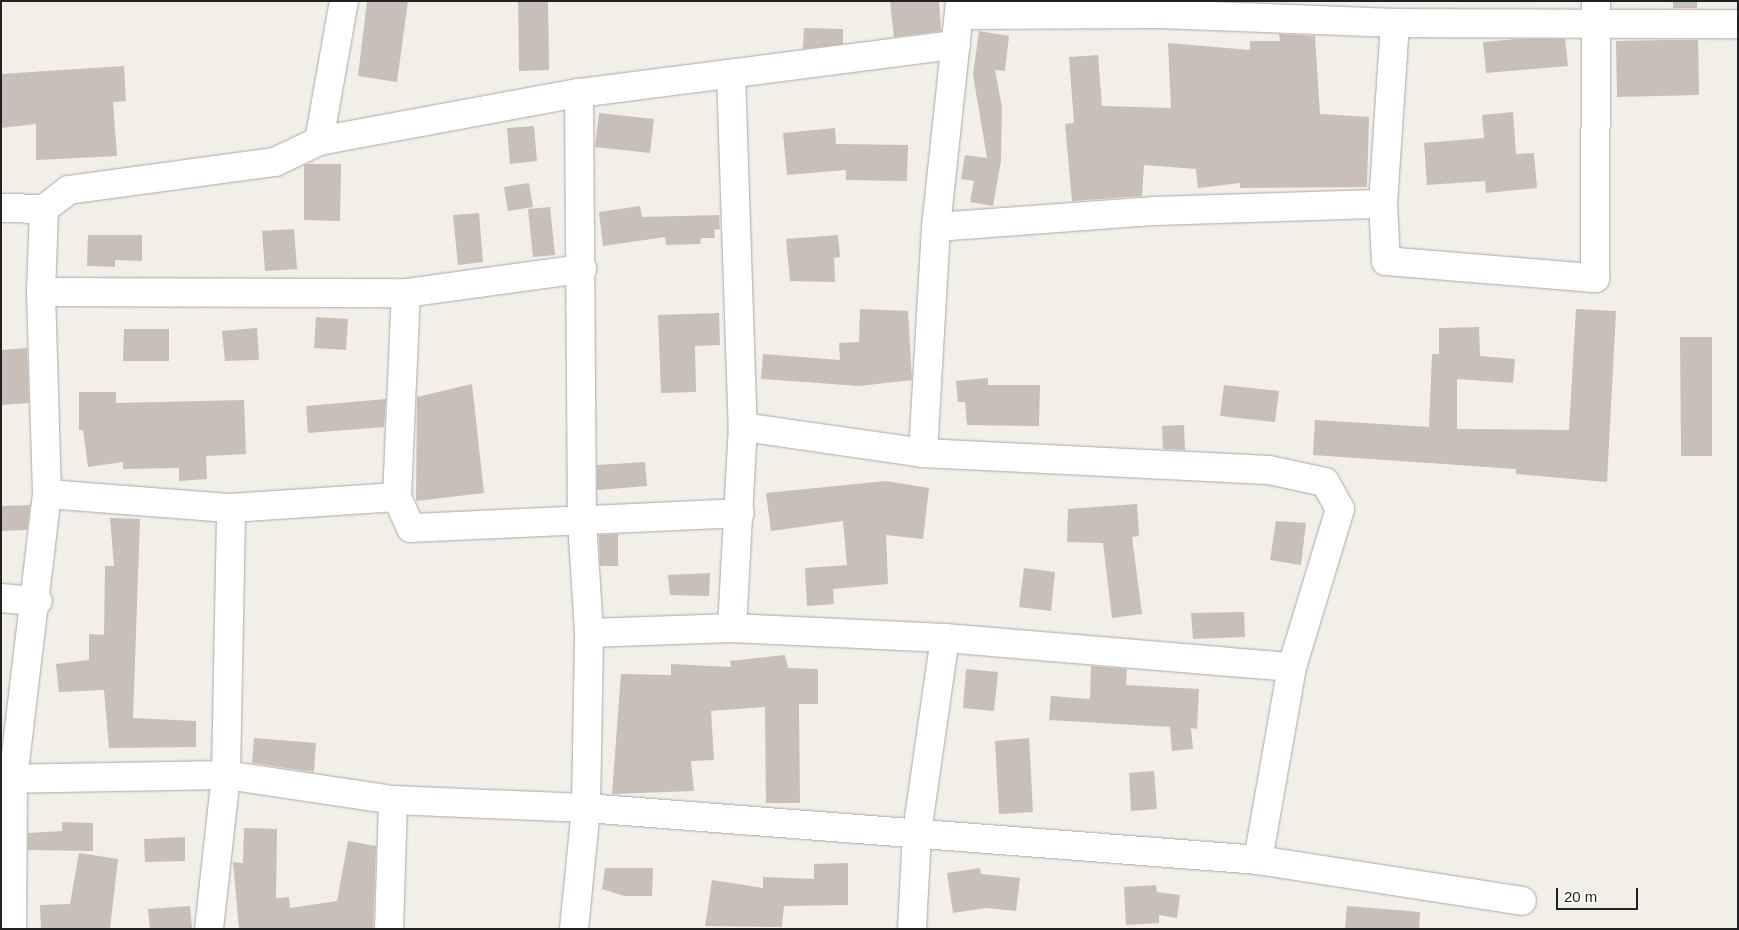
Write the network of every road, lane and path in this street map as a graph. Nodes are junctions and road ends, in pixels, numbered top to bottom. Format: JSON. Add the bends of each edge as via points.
{"nodes":[{"id":1,"x":344,"y":1,"type":"edge"},
{"id":2,"x":1160,"y":7,"type":"edge"},
{"id":3,"x":960,"y":8,"type":"edge"},
{"id":4,"x":1597,"y":12,"type":"edge"},
{"id":5,"x":1395,"y":23,"type":"junction"},
{"id":6,"x":1738,"y":24,"type":"edge"},
{"id":7,"x":956,"y":45,"type":"junction"},
{"id":8,"x":731,"y":74,"type":"junction"},
{"id":9,"x":579,"y":93,"type":"junction"},
{"id":10,"x":319,"y":141,"type":"junction"},
{"id":11,"x":1383,"y":204,"type":"junction"},
{"id":12,"x":1,"y":208,"type":"edge"},
{"id":13,"x":44,"y":209,"type":"junction"},
{"id":14,"x":936,"y":227,"type":"junction"},
{"id":15,"x":582,"y":269,"type":"junction"},
{"id":16,"x":41,"y":292,"type":"junction"},
{"id":17,"x":406,"y":293,"type":"junction"},
{"id":18,"x":743,"y":427,"type":"junction"},
{"id":19,"x":923,"y":453,"type":"junction"},
{"id":20,"x":47,"y":494,"type":"junction"},
{"id":21,"x":397,"y":497,"type":"junction"},
{"id":22,"x":232,"y":508,"type":"junction"},
{"id":23,"x":740,"y":513,"type":"junction"},
{"id":24,"x":582,"y":521,"type":"junction"},
{"id":25,"x":1,"y":598,"type":"edge"},
{"id":26,"x":38,"y":601,"type":"junction"},
{"id":27,"x":732,"y":628,"type":"junction"},
{"id":28,"x":589,"y":633,"type":"junction"},
{"id":29,"x":945,"y":638,"type":"junction"},
{"id":30,"x":1292,"y":667,"type":"junction"},
{"id":31,"x":226,"y":775,"type":"junction"},
{"id":32,"x":7,"y":779,"type":"edge"},
{"id":33,"x":393,"y":800,"type":"junction"},
{"id":34,"x":586,"y":808,"type":"junction"},
{"id":35,"x":917,"y":832,"type":"junction"},
{"id":36,"x":1258,"y":860,"type":"junction"},
{"id":37,"x":1522,"y":901,"type":"dead end"},
{"id":38,"x":12,"y":929,"type":"edge"},
{"id":39,"x":209,"y":929,"type":"edge"},
{"id":40,"x":389,"y":929,"type":"edge"},
{"id":41,"x":574,"y":929,"type":"edge"},
{"id":42,"x":912,"y":929,"type":"edge"}],
"edges":[{"from":1,"to":10,"type":"street"},
{"from":2,"to":3,"type":"street"},
{"from":2,"to":5,"type":"street"},
{"from":3,"to":7,"type":"street"},
{"from":4,"to":5,"type":"street"},
{"from":4,"to":6,"type":"street"},
{"from":4,"to":11,"type":"street","via":[[1595,278],[1386,261]]},
{"from":5,"to":11,"type":"street"},
{"from":7,"to":8,"type":"street"},
{"from":7,"to":14,"type":"street"},
{"from":8,"to":9,"type":"street"},
{"from":8,"to":18,"type":"street"},
{"from":9,"to":10,"type":"street"},
{"from":9,"to":15,"type":"street"},
{"from":10,"to":13,"type":"street","via":[[275,162],[68,190]]},
{"from":11,"to":14,"type":"street","via":[[1155,210]]},
{"from":12,"to":13,"type":"street"},
{"from":13,"to":16,"type":"street"},
{"from":14,"to":19,"type":"street"},
{"from":15,"to":17,"type":"street"},
{"from":15,"to":24,"type":"street"},
{"from":16,"to":17,"type":"street"},
{"from":16,"to":20,"type":"street"},
{"from":17,"to":21,"type":"street"},
{"from":18,"to":19,"type":"street"},
{"from":18,"to":23,"type":"street"},
{"from":19,"to":30,"type":"street","via":[[1269,470],[1325,482],[1340,509]]},
{"from":20,"to":22,"type":"street"},
{"from":20,"to":26,"type":"street"},
{"from":21,"to":22,"type":"street"},
{"from":21,"to":24,"type":"street","via":[[411,528]]},
{"from":22,"to":31,"type":"street"},
{"from":23,"to":24,"type":"street"},
{"from":23,"to":27,"type":"street"},
{"from":24,"to":28,"type":"street"},
{"from":25,"to":26,"type":"street"},
{"from":26,"to":32,"type":"street"},
{"from":27,"to":28,"type":"street"},
{"from":27,"to":29,"type":"street"},
{"from":28,"to":34,"type":"street"},
{"from":29,"to":30,"type":"street"},
{"from":29,"to":35,"type":"street"},
{"from":30,"to":36,"type":"street"},
{"from":31,"to":32,"type":"street"},
{"from":31,"to":33,"type":"street"},
{"from":31,"to":39,"type":"street"},
{"from":32,"to":38,"type":"street"},
{"from":33,"to":34,"type":"street"},
{"from":33,"to":40,"type":"street"},
{"from":34,"to":35,"type":"street"},
{"from":34,"to":41,"type":"street"},
{"from":35,"to":36,"type":"street"},
{"from":35,"to":42,"type":"street"},
{"from":36,"to":37,"type":"street"}]}
